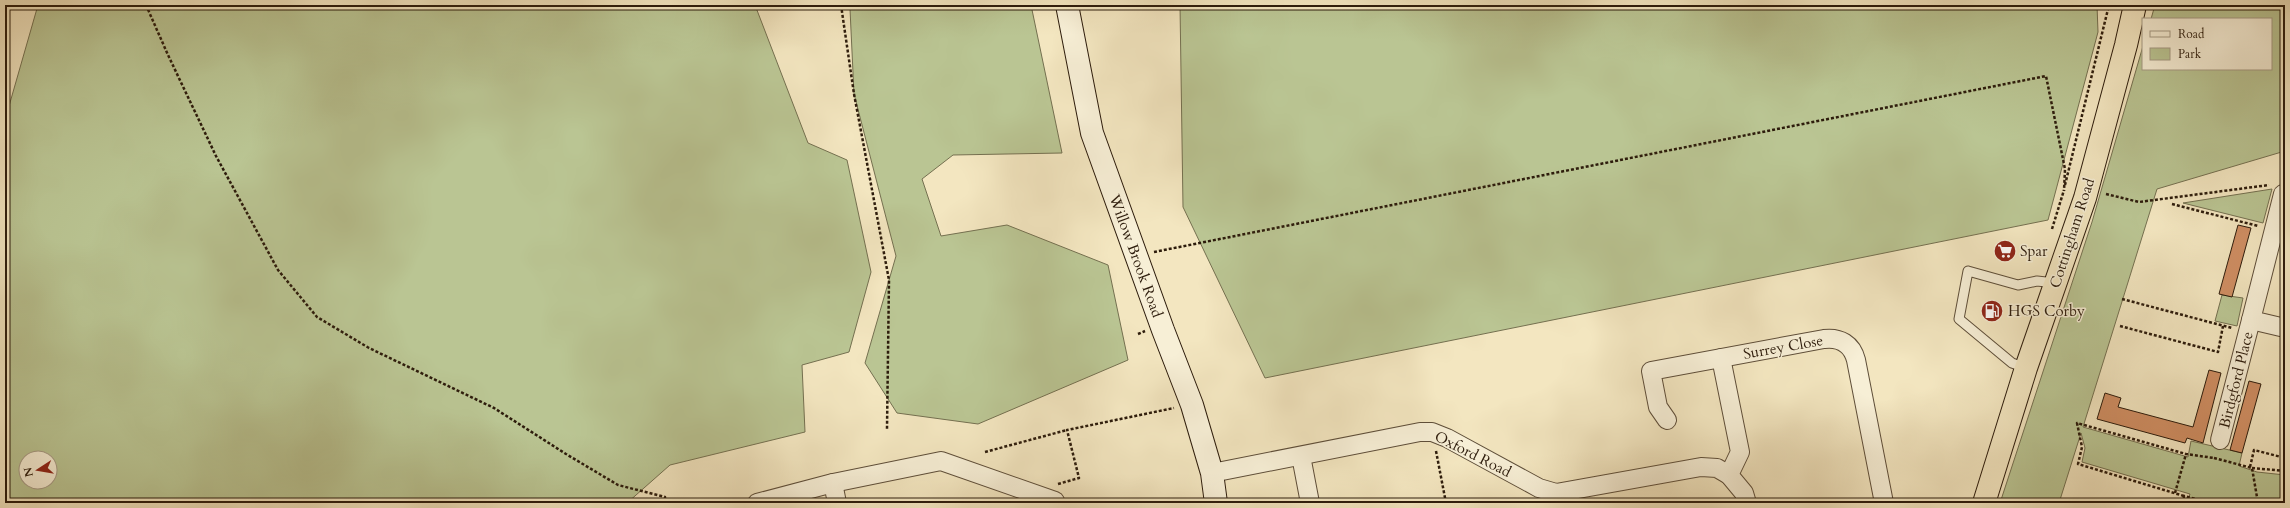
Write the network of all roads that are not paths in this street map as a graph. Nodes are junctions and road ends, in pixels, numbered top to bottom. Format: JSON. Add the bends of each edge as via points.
{"nodes":[{"id":1,"x":1067,"y":5,"type":"edge"},
{"id":2,"x":2135,"y":5,"type":"edge"},
{"id":3,"x":2280,"y":189,"type":"road end"},
{"id":4,"x":2279,"y":220,"type":"edge"},
{"id":5,"x":2055,"y":283,"type":"junction"},
{"id":6,"x":2250,"y":325,"type":"junction"},
{"id":7,"x":2285,"y":328,"type":"edge"},
{"id":8,"x":1721,"y":358,"type":"junction"},
{"id":9,"x":2026,"y":368,"type":"junction"},
{"id":10,"x":1668,"y":420,"type":"dead end"},
{"id":11,"x":2220,"y":440,"type":"road end"},
{"id":12,"x":1301,"y":456,"type":"junction"},
{"id":13,"x":1212,"y":474,"type":"junction"},
{"id":14,"x":1729,"y":475,"type":"junction"},
{"id":15,"x":833,"y":483,"type":"junction"},
{"id":16,"x":1056,"y":492,"type":"road end"},
{"id":17,"x":1569,"y":497,"type":"edge"},
{"id":18,"x":757,"y":503,"type":"edge"},
{"id":19,"x":837,"y":503,"type":"edge"},
{"id":20,"x":1216,"y":503,"type":"edge"},
{"id":21,"x":1310,"y":503,"type":"edge"},
{"id":22,"x":1747,"y":503,"type":"edge"},
{"id":23,"x":1884,"y":503,"type":"edge"},
{"id":24,"x":1984,"y":503,"type":"edge"}],
"edges":[{"from":1,"to":13,"type":"street","name":"Willow Brook Road","via":[[1092,133],[1192,405]]},
{"from":2,"to":5,"type":"highway","name":"Cottingham Road","via":[[2085,198]]},
{"from":3,"to":4,"type":"street","name":"Birdgford Place"},
{"from":4,"to":6,"type":"street","name":"Birdgford Place"},
{"from":5,"to":9,"type":"highway","name":"Cottingham Road"},
{"from":5,"to":9,"type":"lane","via":[[2037,281],[2018,285],[1968,271],[1959,319],[2012,363]]},
{"from":6,"to":7,"type":"street"},
{"from":6,"to":11,"type":"street","name":"Birdgford Place"},
{"from":8,"to":10,"type":"street","name":"Surrey Close","via":[[1651,371],[1658,407]]},
{"from":8,"to":14,"type":"street","via":[[1740,452]]},
{"from":8,"to":23,"type":"street","name":"Surrey Close","via":[[1824,339],[1836,339],[1847,344],[1856,360]]},
{"from":9,"to":24,"type":"highway","name":"Cottingham Road"},
{"from":12,"to":13,"type":"street","name":"Oxford Road"},
{"from":12,"to":17,"type":"street","name":"Oxford Road","via":[[1420,432],[1432,432],[1539,488]]},
{"from":12,"to":21,"type":"street"},
{"from":13,"to":20,"type":"street","name":"Willow Brook Road"},
{"from":14,"to":17,"type":"street","name":"Oxford Road","via":[[1717,468],[1701,467]]},
{"from":14,"to":22,"type":"street","via":[[1744,492]]},
{"from":15,"to":16,"type":"street","via":[[941,461]]},
{"from":15,"to":18,"type":"street"},
{"from":15,"to":19,"type":"street"}]}
